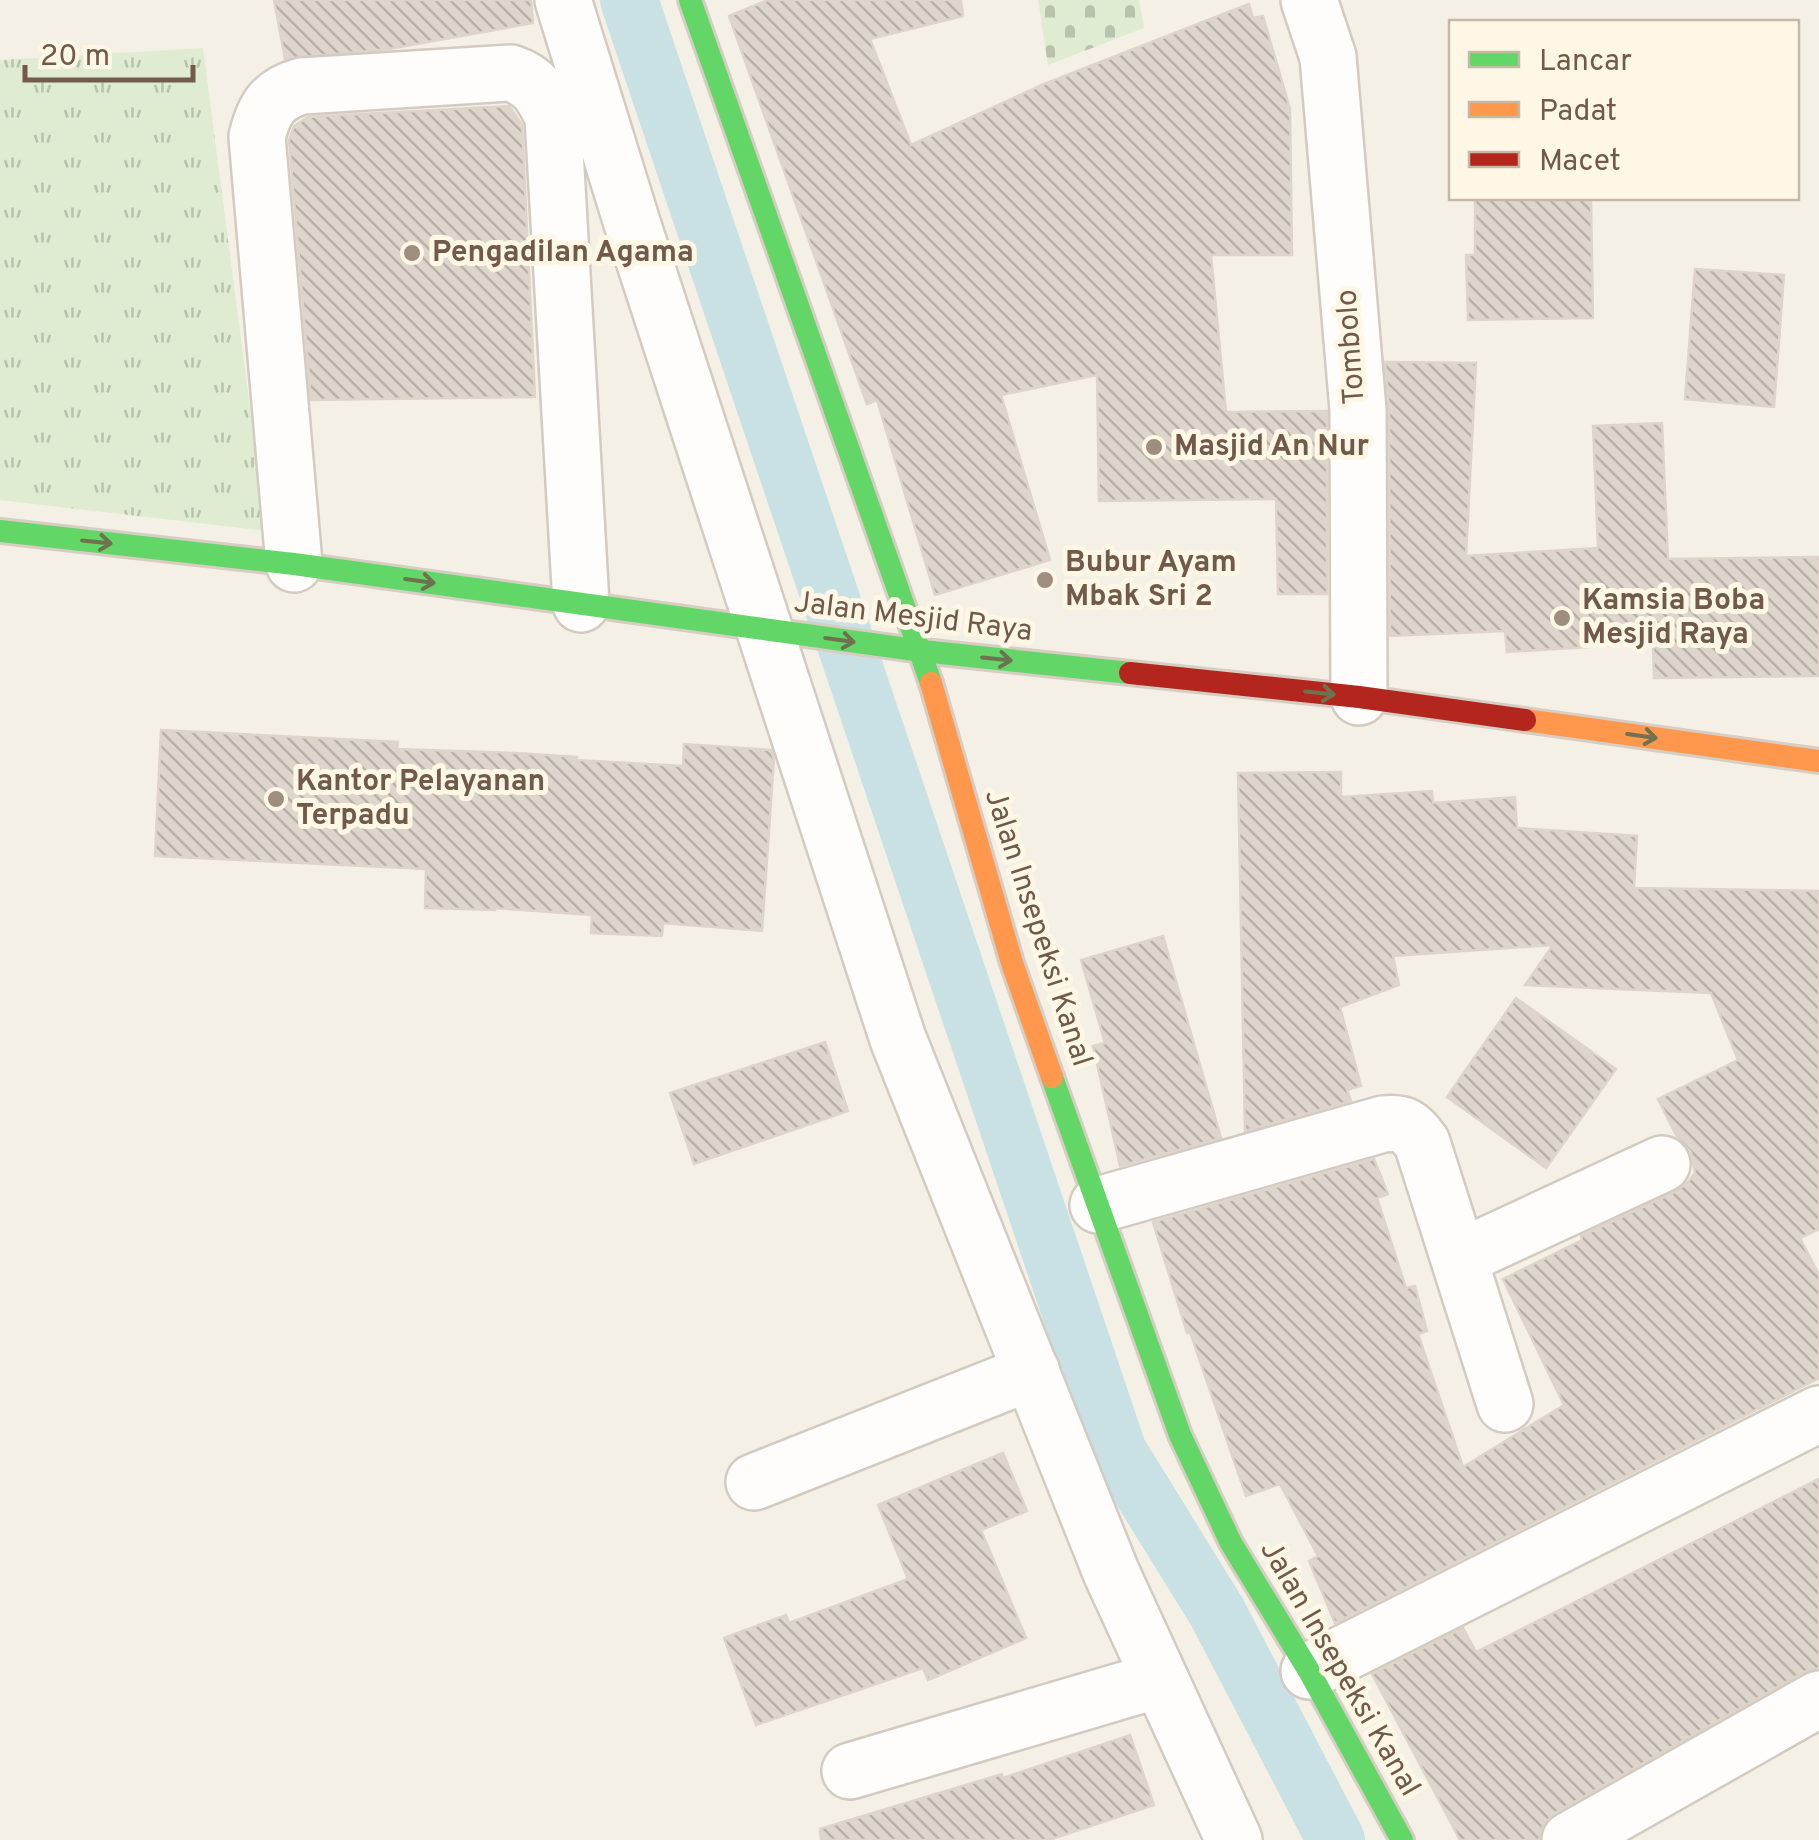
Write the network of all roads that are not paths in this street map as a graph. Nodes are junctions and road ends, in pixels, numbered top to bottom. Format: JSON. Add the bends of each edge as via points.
{"nodes":[{"id":1,"x":563,"y":0,"type":"edge"},
{"id":2,"x":690,"y":0,"type":"edge"},
{"id":3,"x":1309,"y":0,"type":"edge"},
{"id":4,"x":0,"y":531,"type":"edge"},
{"id":5,"x":294,"y":564,"type":"junction"},
{"id":6,"x":581,"y":604,"type":"junction"},
{"id":7,"x":772,"y":631,"type":"junction"},
{"id":8,"x":911,"y":649,"type":"junction"},
{"id":9,"x":1359,"y":697,"type":"junction"},
{"id":10,"x":1819,"y":761,"type":"edge"},
{"id":11,"x":1662,"y":1164,"type":"dead end"},
{"id":12,"x":1098,"y":1206,"type":"junction"},
{"id":13,"x":1459,"y":1258,"type":"junction"},
{"id":14,"x":1032,"y":1372,"type":"junction"},
{"id":15,"x":1505,"y":1404,"type":"dead end"},
{"id":16,"x":1819,"y":1414,"type":"edge"},
{"id":17,"x":754,"y":1482,"type":"dead end"},
{"id":18,"x":1309,"y":1670,"type":"junction"},
{"id":19,"x":1158,"y":1680,"type":"junction"},
{"id":20,"x":1819,"y":1699,"type":"edge"},
{"id":21,"x":850,"y":1771,"type":"dead end"},
{"id":22,"x":1234,"y":1840,"type":"edge"},
{"id":23,"x":1402,"y":1840,"type":"edge"},
{"id":24,"x":1570,"y":1840,"type":"edge"}],
"edges":[{"from":1,"to":7,"type":"street"},
{"from":2,"to":8,"type":"street","name":"Jalan Insepeksi Kanal"},
{"from":3,"to":9,"type":"street","name":"Tombolo","via":[[1328,57],[1358,410]]},
{"from":4,"to":5,"type":"street","name":"Jalan Mesjid Raya","one_way":true},
{"from":5,"to":6,"type":"street","name":"Jalan Mesjid Raya","one_way":true},
{"from":5,"to":6,"type":"street","via":[[257,137],[262,117],[283,91],[302,86],[511,74],[542,93],[554,117]]},
{"from":6,"to":7,"type":"street","name":"Jalan Mesjid Raya"},
{"from":7,"to":8,"type":"street","name":"Jalan Mesjid Raya","one_way":true},
{"from":7,"to":14,"type":"street","via":[[898,1039]]},
{"from":8,"to":9,"type":"street","name":"Jalan Mesjid Raya","one_way":true},
{"from":8,"to":12,"type":"street","name":"Jalan Insepeksi Kanal"},
{"from":9,"to":10,"type":"street","name":"Jalan Mesjid Raya","one_way":true},
{"from":11,"to":13,"type":"street"},
{"from":12,"to":13,"type":"street","via":[[1401,1122],[1422,1143]]},
{"from":12,"to":18,"type":"street","name":"Jalan Insepeksi Kanal","via":[[1180,1435],[1231,1543]]},
{"from":13,"to":15,"type":"street"},
{"from":14,"to":17,"type":"street"},
{"from":14,"to":19,"type":"street"},
{"from":16,"to":18,"type":"street"},
{"from":18,"to":23,"type":"street","name":"Jalan Insepeksi Kanal"},
{"from":19,"to":21,"type":"street"},
{"from":19,"to":22,"type":"street"},
{"from":20,"to":24,"type":"street"}]}
